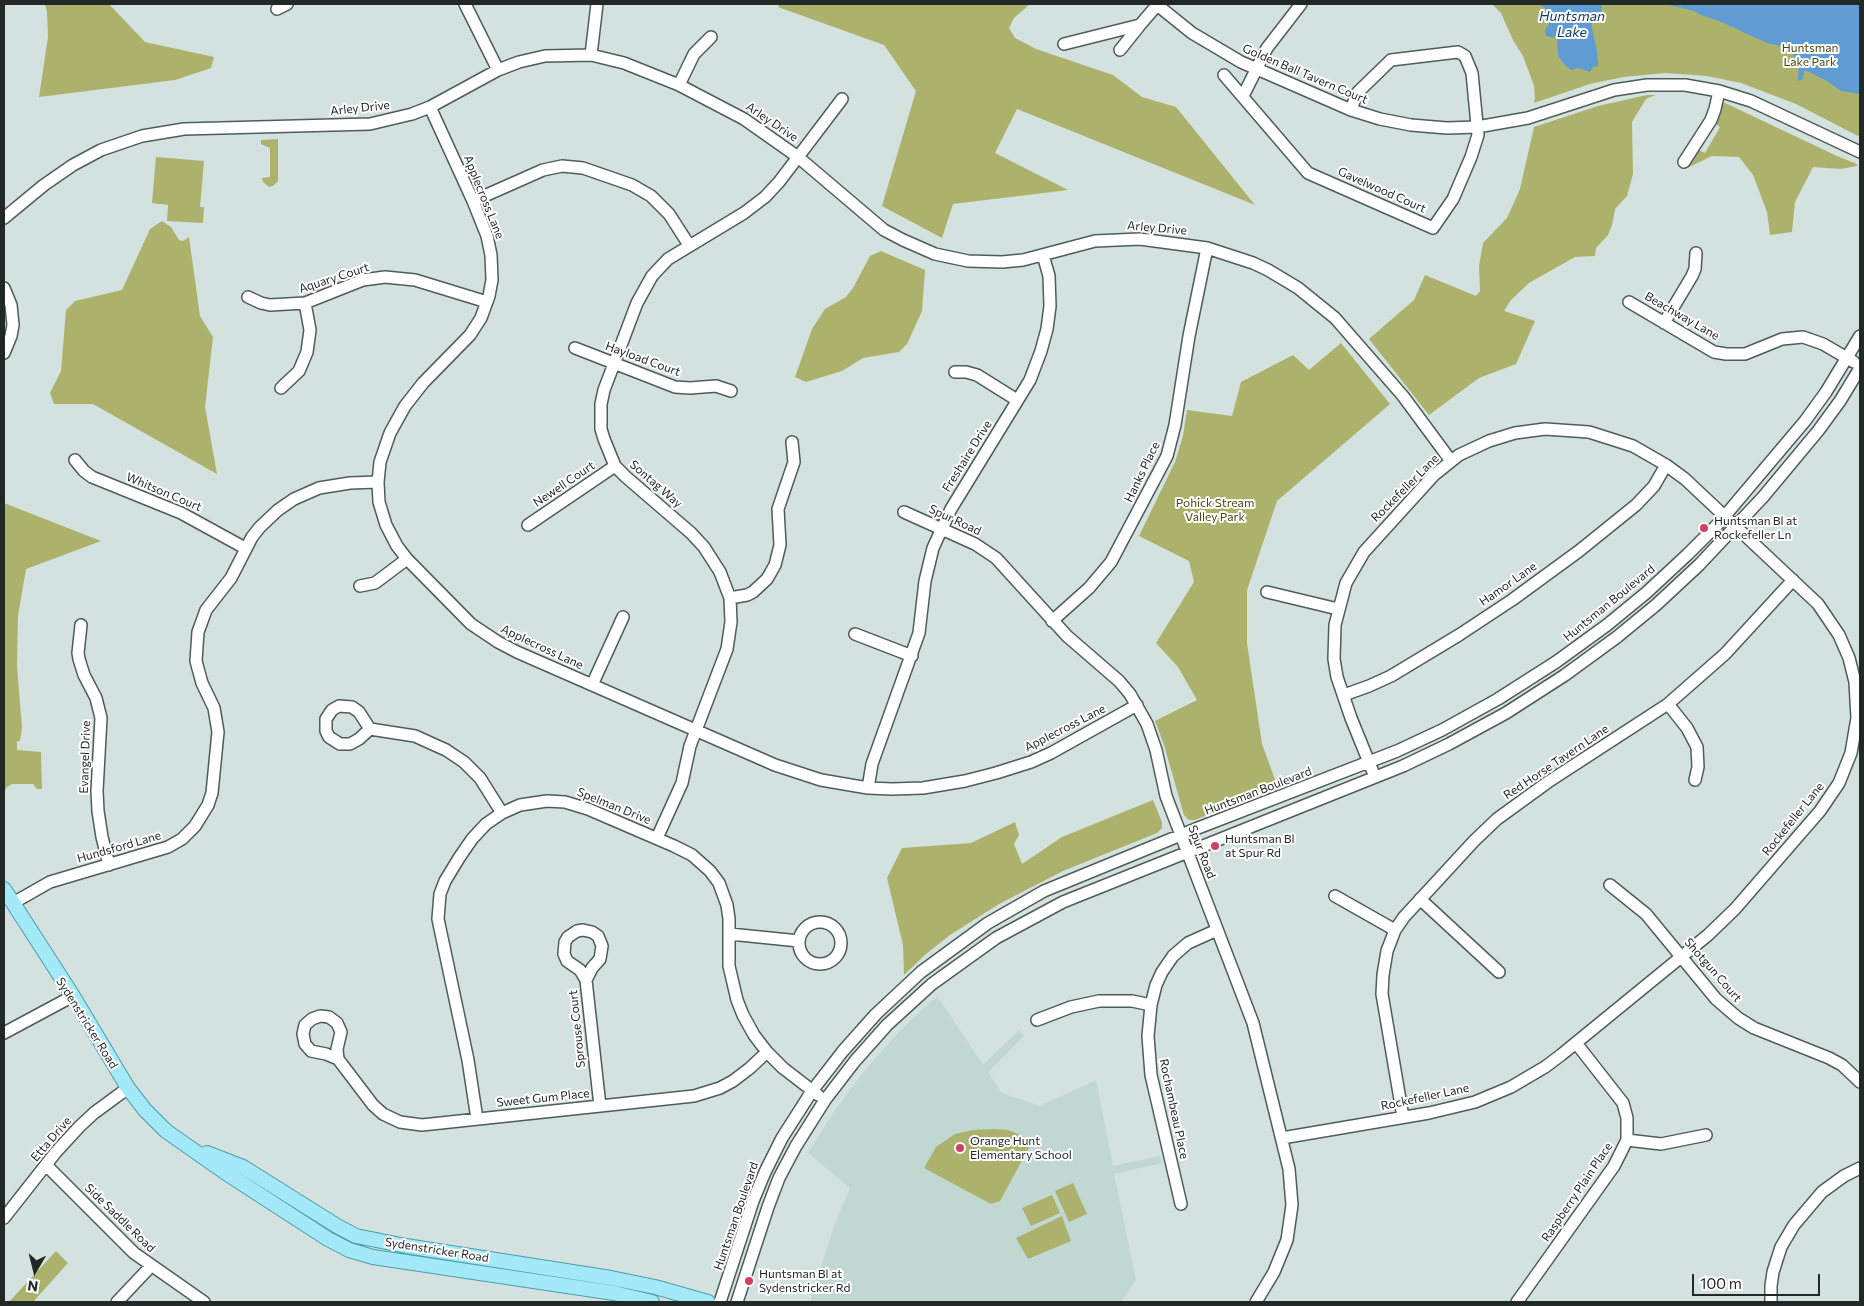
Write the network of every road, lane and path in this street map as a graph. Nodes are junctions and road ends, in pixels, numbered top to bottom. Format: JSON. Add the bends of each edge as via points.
{"nodes":[{"id":1,"x":465,"y":4,"type":"edge"},
{"id":2,"x":597,"y":4,"type":"edge"},
{"id":3,"x":1157,"y":4,"type":"edge"},
{"id":4,"x":1301,"y":4,"type":"edge"},
{"id":5,"x":1140,"y":25,"type":"junction"},
{"id":6,"x":710,"y":37,"type":"dead end"},
{"id":7,"x":1064,"y":44,"type":"dead end"},
{"id":8,"x":1120,"y":50,"type":"dead end"},
{"id":9,"x":591,"y":55,"type":"junction"},
{"id":10,"x":498,"y":70,"type":"junction"},
{"id":11,"x":1256,"y":70,"type":"junction"},
{"id":12,"x":1224,"y":74,"type":"dead end"},
{"id":13,"x":679,"y":85,"type":"junction"},
{"id":14,"x":1718,"y":91,"type":"junction"},
{"id":15,"x":1243,"y":96,"type":"junction"},
{"id":16,"x":842,"y":99,"type":"dead end"},
{"id":17,"x":430,"y":107,"type":"junction"},
{"id":18,"x":1351,"y":110,"type":"junction"},
{"id":19,"x":1477,"y":127,"type":"junction"},
{"id":20,"x":1860,"y":152,"type":"edge"},
{"id":21,"x":798,"y":156,"type":"junction"},
{"id":22,"x":1684,"y":162,"type":"dead end"},
{"id":23,"x":473,"y":201,"type":"junction"},
{"id":24,"x":4,"y":218,"type":"edge"},
{"id":25,"x":689,"y":245,"type":"junction"},
{"id":26,"x":1207,"y":248,"type":"junction"},
{"id":27,"x":1696,"y":253,"type":"dead end"},
{"id":28,"x":1043,"y":255,"type":"junction"},
{"id":29,"x":4,"y":288,"type":"edge"},
{"id":30,"x":248,"y":297,"type":"dead end"},
{"id":31,"x":487,"y":302,"type":"junction"},
{"id":32,"x":1629,"y":302,"type":"dead end"},
{"id":33,"x":305,"y":303,"type":"junction"},
{"id":34,"x":1664,"y":323,"type":"junction"},
{"id":35,"x":1860,"y":336,"type":"edge"},
{"id":36,"x":575,"y":348,"type":"dead end"},
{"id":37,"x":4,"y":353,"type":"edge"},
{"id":38,"x":1848,"y":358,"type":"junction"},
{"id":39,"x":614,"y":363,"type":"junction"},
{"id":40,"x":1860,"y":367,"type":"edge"},
{"id":41,"x":955,"y":372,"type":"dead end"},
{"id":42,"x":281,"y":388,"type":"dead end"},
{"id":43,"x":731,"y":391,"type":"dead end"},
{"id":44,"x":1018,"y":400,"type":"junction"},
{"id":45,"x":792,"y":442,"type":"dead end"},
{"id":46,"x":75,"y":460,"type":"dead end"},
{"id":47,"x":1451,"y":461,"type":"junction"},
{"id":48,"x":615,"y":466,"type":"junction"},
{"id":49,"x":1666,"y":466,"type":"junction"},
{"id":50,"x":378,"y":482,"type":"junction"},
{"id":51,"x":904,"y":512,"type":"dead end"},
{"id":52,"x":1725,"y":516,"type":"junction"},
{"id":53,"x":528,"y":524,"type":"dead end"},
{"id":54,"x":1736,"y":527,"type":"junction"},
{"id":55,"x":941,"y":528,"type":"junction"},
{"id":56,"x":245,"y":548,"type":"junction"},
{"id":57,"x":407,"y":559,"type":"junction"},
{"id":58,"x":1794,"y":580,"type":"junction"},
{"id":59,"x":360,"y":586,"type":"dead end"},
{"id":60,"x":1268,"y":592,"type":"dead end"},
{"id":61,"x":730,"y":598,"type":"junction"},
{"id":62,"x":1338,"y":609,"type":"junction"},
{"id":63,"x":623,"y":617,"type":"dead end"},
{"id":64,"x":1052,"y":621,"type":"junction"},
{"id":65,"x":81,"y":625,"type":"dead end"},
{"id":66,"x":855,"y":634,"type":"dead end"},
{"id":67,"x":912,"y":656,"type":"junction"},
{"id":68,"x":592,"y":685,"type":"junction"},
{"id":69,"x":1344,"y":695,"type":"junction"},
{"id":70,"x":1668,"y":704,"type":"junction"},
{"id":71,"x":1137,"y":705,"type":"junction"},
{"id":72,"x":370,"y":729,"type":"dead end"},
{"id":73,"x":696,"y":730,"type":"junction"},
{"id":74,"x":1369,"y":763,"type":"junction"},
{"id":75,"x":1375,"y":777,"type":"junction"},
{"id":76,"x":1695,"y":780,"type":"dead end"},
{"id":77,"x":868,"y":788,"type":"junction"},
{"id":78,"x":502,"y":813,"type":"junction"},
{"id":79,"x":1181,"y":835,"type":"junction"},
{"id":80,"x":657,"y":838,"type":"junction"},
{"id":81,"x":1187,"y":852,"type":"junction"},
{"id":82,"x":109,"y":865,"type":"junction"},
{"id":83,"x":1610,"y":884,"type":"dead end"},
{"id":84,"x":4,"y":889,"type":"edge"},
{"id":85,"x":1335,"y":896,"type":"dead end"},
{"id":86,"x":1420,"y":899,"type":"junction"},
{"id":87,"x":14,"y":903,"type":"junction"},
{"id":88,"x":1218,"y":930,"type":"junction"},
{"id":89,"x":1395,"y":930,"type":"junction"},
{"id":90,"x":730,"y":934,"type":"junction"},
{"id":91,"x":799,"y":942,"type":"dead end"},
{"id":92,"x":1682,"y":957,"type":"junction"},
{"id":93,"x":1499,"y":972,"type":"dead end"},
{"id":94,"x":586,"y":980,"type":"dead end"},
{"id":95,"x":73,"y":996,"type":"junction"},
{"id":96,"x":1151,"y":1005,"type":"junction"},
{"id":97,"x":1037,"y":1020,"type":"dead end"},
{"id":98,"x":4,"y":1033,"type":"edge"},
{"id":99,"x":1576,"y":1043,"type":"junction"},
{"id":100,"x":767,"y":1052,"type":"junction"},
{"id":101,"x":338,"y":1059,"type":"dead end"},
{"id":102,"x":1860,"y":1082,"type":"edge"},
{"id":103,"x":128,"y":1088,"type":"junction"},
{"id":104,"x":812,"y":1091,"type":"junction"},
{"id":105,"x":825,"y":1100,"type":"junction"},
{"id":106,"x":600,"y":1106,"type":"junction"},
{"id":107,"x":1403,"y":1117,"type":"junction"},
{"id":108,"x":477,"y":1119,"type":"junction"},
{"id":109,"x":1706,"y":1136,"type":"dead end"},
{"id":110,"x":1282,"y":1138,"type":"junction"},
{"id":111,"x":1627,"y":1140,"type":"junction"},
{"id":112,"x":185,"y":1144,"type":"junction"},
{"id":113,"x":46,"y":1165,"type":"junction"},
{"id":114,"x":1860,"y":1168,"type":"edge"},
{"id":115,"x":1182,"y":1204,"type":"dead end"},
{"id":116,"x":4,"y":1218,"type":"edge"},
{"id":117,"x":151,"y":1266,"type":"junction"},
{"id":118,"x":117,"y":1302,"type":"edge"},
{"id":119,"x":204,"y":1302,"type":"edge"},
{"id":120,"x":652,"y":1302,"type":"edge"},
{"id":121,"x":708,"y":1302,"type":"edge"},
{"id":122,"x":720,"y":1302,"type":"edge"},
{"id":123,"x":737,"y":1302,"type":"edge"},
{"id":124,"x":1256,"y":1302,"type":"edge"},
{"id":125,"x":1517,"y":1302,"type":"edge"},
{"id":126,"x":1771,"y":1302,"type":"edge"}],
"edges":[{"from":1,"to":10,"type":"street"},
{"from":2,"to":9,"type":"street"},
{"from":3,"to":5,"type":"street"},
{"from":3,"to":11,"type":"street","name":"Golden Ball Tavern Court","via":[[1210,44]]},
{"from":4,"to":11,"type":"street","via":[[1267,48]]},
{"from":5,"to":7,"type":"street"},
{"from":5,"to":8,"type":"street"},
{"from":6,"to":13,"type":"street","via":[[694,54]]},
{"from":9,"to":10,"type":"street","name":"Arley Drive","via":[[545,56]]},
{"from":9,"to":13,"type":"street","name":"Arley Drive","via":[[624,63]]},
{"from":10,"to":17,"type":"street","name":"Arley Drive"},
{"from":11,"to":15,"type":"street"},
{"from":11,"to":18,"type":"street","name":"Golden Ball Tavern Court"},
{"from":12,"to":15,"type":"street","name":"Gavelwood Court"},
{"from":13,"to":21,"type":"street","name":"Arley Drive","via":[[744,119]]},
{"from":14,"to":19,"type":"street","name":"Golden Ball Tavern Court","via":[[1685,85],[1631,87],[1597,94],[1528,118]]},
{"from":14,"to":20,"type":"street","name":"Golden Ball Tavern Court","via":[[1751,101]]},
{"from":14,"to":22,"type":"street","via":[[1711,120]]},
{"from":15,"to":19,"type":"street","name":"Gavelwood Court","via":[[1308,173],[1434,228],[1457,190],[1478,135]]},
{"from":16,"to":21,"type":"street","name":"Sontag Way"},
{"from":17,"to":23,"type":"street","name":"Applecross Lane"},
{"from":17,"to":24,"type":"street","name":"Arley Drive","via":[[398,118],[353,125],[184,129],[142,136],[101,150],[73,165]]},
{"from":18,"to":19,"type":"street","name":"Golden Ball Tavern Court","via":[[1411,126]]},
{"from":18,"to":19,"type":"street","via":[[1357,93],[1391,60],[1458,52],[1466,56],[1472,73]]},
{"from":21,"to":25,"type":"street","name":"Sontag Way","via":[[765,198]]},
{"from":21,"to":28,"type":"street","name":"Arley Drive","via":[[873,222],[922,249],[952,258],[983,262],[1023,260]]},
{"from":23,"to":25,"type":"street","via":[[543,170],[562,166],[583,168],[632,185],[651,196],[669,214]]},
{"from":23,"to":31,"type":"street","name":"Applecross Lane","via":[[491,255],[492,280]]},
{"from":25,"to":39,"type":"street","name":"Sontag Way","via":[[668,259],[648,281]]},
{"from":26,"to":28,"type":"street","name":"Arley Drive","via":[[1120,239],[1095,241]]},
{"from":26,"to":47,"type":"street","name":"Arley Drive","via":[[1268,270],[1325,309],[1403,396]]},
{"from":26,"to":64,"type":"street","name":"Hanks Place","via":[[1167,456],[1111,562],[1089,588]]},
{"from":27,"to":34,"type":"street","via":[[1692,276]]},
{"from":28,"to":44,"type":"street","name":"Freshaire Drive","via":[[1050,284],[1047,329],[1032,374]]},
{"from":29,"to":37,"type":"street","via":[[11,305],[13,325]]},
{"from":30,"to":33,"type":"street","name":"Aquary Court","via":[[270,305]]},
{"from":31,"to":33,"type":"street","name":"Aquary Court","via":[[415,280],[385,277],[363,280]]},
{"from":31,"to":50,"type":"street","name":"Applecross Lane","via":[[470,335],[405,406],[384,448]]},
{"from":32,"to":34,"type":"street","name":"Beachway Lane"},
{"from":33,"to":42,"type":"street","via":[[310,330],[307,352],[299,371]]},
{"from":34,"to":38,"type":"street","name":"Beachway Lane","via":[[1703,347],[1720,353],[1745,354],[1782,339],[1803,337]]},
{"from":35,"to":38,"type":"street","name":"Huntsman Boulevard"},
{"from":36,"to":39,"type":"street","name":"Hayload Court"},
{"from":38,"to":40,"type":"street","name":"Beachway Lane"},
{"from":38,"to":52,"type":"street","name":"Huntsman Boulevard","via":[[1805,421]]},
{"from":39,"to":43,"type":"street","name":"Hayload Court","via":[[675,387],[716,386]]},
{"from":39,"to":48,"type":"street","name":"Sontag Way","via":[[604,390],[600,417],[604,439]]},
{"from":40,"to":54,"type":"street","via":[[1818,431]]},
{"from":41,"to":44,"type":"street","via":[[977,375]]},
{"from":44,"to":55,"type":"street","name":"Freshaire Drive"},
{"from":45,"to":61,"type":"street","via":[[794,462],[778,509],[780,545],[775,565],[767,579],[753,592]]},
{"from":46,"to":56,"type":"street","name":"Whitson Court","via":[[92,477],[189,517]]},
{"from":47,"to":49,"type":"street","name":"Rockefeller Lane","via":[[1501,436],[1558,429],[1616,439]]},
{"from":47,"to":62,"type":"street","name":"Rockefeller Lane","via":[[1364,552],[1346,583]]},
{"from":48,"to":53,"type":"street","name":"Newell Court"},
{"from":48,"to":61,"type":"street","name":"Sontag Way","via":[[704,547],[720,572]]},
{"from":49,"to":52,"type":"street","name":"Rockefeller Lane"},
{"from":49,"to":69,"type":"street","name":"Hamor Lane","via":[[1654,486],[1636,505],[1512,600],[1392,676]]},
{"from":50,"to":56,"type":"street","name":"Hundsford Lane","via":[[335,484],[302,495],[271,516]]},
{"from":50,"to":57,"type":"street","name":"Applecross Lane","via":[[379,502],[386,525]]},
{"from":51,"to":55,"type":"street","name":"Spur Road"},
{"from":52,"to":54,"type":"street","name":"Rockefeller Lane"},
{"from":52,"to":74,"type":"street","name":"Huntsman Boulevard","via":[[1646,593],[1556,662],[1442,730]]},
{"from":54,"to":58,"type":"street","name":"Rockefeller Lane"},
{"from":54,"to":75,"type":"street","via":[[1656,605],[1565,675],[1449,744]]},
{"from":55,"to":64,"type":"street","name":"Spur Road","via":[[996,558]]},
{"from":55,"to":67,"type":"street","name":"Freshaire Drive","via":[[929,564]]},
{"from":56,"to":82,"type":"street","name":"Hundsford Lane","via":[[231,578],[206,610],[196,639],[198,670],[214,708],[218,727],[215,778],[208,805],[195,826],[176,843]]},
{"from":57,"to":59,"type":"street","via":[[374,583]]},
{"from":57,"to":68,"type":"street","name":"Applecross Lane","via":[[482,633]]},
{"from":58,"to":70,"type":"street","name":"Red Horse Tavern Lane","via":[[1725,654]]},
{"from":58,"to":92,"type":"street","name":"Rockefeller Lane","via":[[1826,614],[1849,658],[1857,706],[1851,753],[1839,783],[1820,811],[1735,908]]},
{"from":60,"to":62,"type":"street"},
{"from":61,"to":73,"type":"street","name":"Sontag Way","via":[[728,649]]},
{"from":62,"to":69,"type":"street","name":"Rockefeller Lane","via":[[1334,653],[1337,677]]},
{"from":63,"to":68,"type":"street"},
{"from":64,"to":71,"type":"street","name":"Spur Road","via":[[1104,666]]},
{"from":65,"to":82,"type":"street","name":"Evangel Drive","via":[[78,659],[96,698],[101,718],[98,812]]},
{"from":66,"to":67,"type":"street"},
{"from":67,"to":77,"type":"street","name":"Freshaire Drive","via":[[872,764]]},
{"from":68,"to":73,"type":"street","name":"Applecross Lane"},
{"from":69,"to":74,"type":"street","name":"Rockefeller Lane"},
{"from":70,"to":76,"type":"street","via":[[1697,747]]},
{"from":70,"to":86,"type":"street","name":"Red Horse Tavern Lane","via":[[1512,806]]},
{"from":71,"to":77,"type":"street","name":"Applecross Lane","via":[[1052,752],[996,774],[923,788]]},
{"from":71,"to":79,"type":"street","name":"Spur Road","via":[[1151,733],[1166,796]]},
{"from":72,"to":78,"type":"street","via":[[414,736],[446,750],[480,778]]},
{"from":73,"to":77,"type":"street","name":"Applecross Lane","via":[[800,774]]},
{"from":73,"to":80,"type":"street","name":"Sontag Way","via":[[682,783]]},
{"from":74,"to":75,"type":"street","name":"Rockefeller Lane"},
{"from":74,"to":79,"type":"street","name":"Huntsman Boulevard"},
{"from":75,"to":81,"type":"street"},
{"from":78,"to":80,"type":"street","name":"Spelman Drive","via":[[530,803],[565,802],[588,808]]},
{"from":78,"to":108,"type":"street","name":"Spelman Drive","via":[[480,830],[459,858],[445,881],[438,908]]},
{"from":79,"to":81,"type":"street","name":"Spur Road"},
{"from":79,"to":104,"type":"street","name":"Huntsman Boulevard","via":[[1044,891],[988,923],[940,957],[896,995],[859,1032]]},
{"from":80,"to":90,"type":"street","name":"Spelman Drive","via":[[692,855],[710,871],[724,896]]},
{"from":81,"to":88,"type":"street","name":"Spur Road"},
{"from":81,"to":105,"type":"street","via":[[1063,902],[1022,922],[976,951],[932,984],[887,1025]]},
{"from":82,"to":87,"type":"street","name":"Hundsford Lane","via":[[50,882]]},
{"from":83,"to":92,"type":"street","name":"Shotgun Court","via":[[1646,914]]},
{"from":84,"to":87,"type":"main road","name":"Sydenstricker Road"},
{"from":85,"to":89,"type":"street"},
{"from":86,"to":89,"type":"street","name":"Red Horse Tavern Lane"},
{"from":86,"to":93,"type":"street"},
{"from":87,"to":95,"type":"main road","name":"Sydenstricker Road"},
{"from":88,"to":96,"type":"street","name":"Rochambeau Place","via":[[1188,943],[1173,956],[1156,985]]},
{"from":88,"to":110,"type":"street","name":"Spur Road","via":[[1253,1023]]},
{"from":89,"to":107,"type":"street","name":"Red Horse Tavern Lane","via":[[1385,960],[1382,994]]},
{"from":90,"to":91,"type":"street"},
{"from":90,"to":100,"type":"street","name":"Spelman Drive","via":[[729,966],[737,1000],[754,1035]]},
{"from":92,"to":99,"type":"street","name":"Rockefeller Lane"},
{"from":92,"to":102,"type":"street","name":"Shotgun Court","via":[[1716,999],[1738,1018],[1754,1028],[1829,1058]]},
{"from":94,"to":106,"type":"street","name":"Sprouse Court"},
{"from":95,"to":98,"type":"street"},
{"from":95,"to":103,"type":"main road","name":"Sydenstricker Road"},
{"from":96,"to":97,"type":"street","via":[[1132,1001],[1099,1001]]},
{"from":96,"to":115,"type":"street","name":"Rochambeau Place","via":[[1148,1036],[1151,1075]]},
{"from":99,"to":107,"type":"street","name":"Rockefeller Lane","via":[[1544,1067],[1494,1094],[1453,1108]]},
{"from":99,"to":111,"type":"street","name":"Raspberry Plain Place","via":[[1623,1102],[1628,1118]]},
{"from":100,"to":104,"type":"street","name":"Spelman Drive"},
{"from":100,"to":106,"type":"street","name":"Sweet Gum Place","via":[[733,1081],[706,1093]]},
{"from":101,"to":108,"type":"street","name":"Sweet Gum Place","via":[[367,1100],[391,1118],[422,1125]]},
{"from":103,"to":112,"type":"main road","name":"Sydenstricker Road","via":[[166,1131]]},
{"from":103,"to":113,"type":"street","name":"Etta Drive","via":[[79,1126]]},
{"from":104,"to":105,"type":"street","name":"Spelman Drive"},
{"from":104,"to":122,"type":"street","name":"Huntsman Boulevard","via":[[764,1172]]},
{"from":105,"to":123,"type":"street","via":[[779,1178]]},
{"from":106,"to":108,"type":"street","name":"Sweet Gum Place"},
{"from":107,"to":110,"type":"street","name":"Rockefeller Lane"},
{"from":109,"to":111,"type":"street","via":[[1661,1144]]},
{"from":110,"to":124,"type":"street","name":"Spur Road","via":[[1292,1193],[1291,1218],[1281,1257]]},
{"from":111,"to":125,"type":"street","name":"Raspberry Plain Place","via":[[1614,1166]]},
{"from":112,"to":120,"type":"main road","name":"Sydenstricker Road","via":[[300,1222],[349,1250],[402,1262]]},
{"from":112,"to":121,"type":"main road","name":"Sydenstricker Road","via":[[242,1167],[356,1236],[611,1278]]},
{"from":113,"to":116,"type":"street","name":"Etta Drive"},
{"from":113,"to":117,"type":"street","name":"Side Saddle Road","via":[[126,1246]]},
{"from":114,"to":126,"type":"street","via":[[1822,1192],[1794,1225],[1775,1266],[1770,1286]]},
{"from":117,"to":118,"type":"street"},
{"from":117,"to":119,"type":"street","name":"Side Saddle Road"}]}
